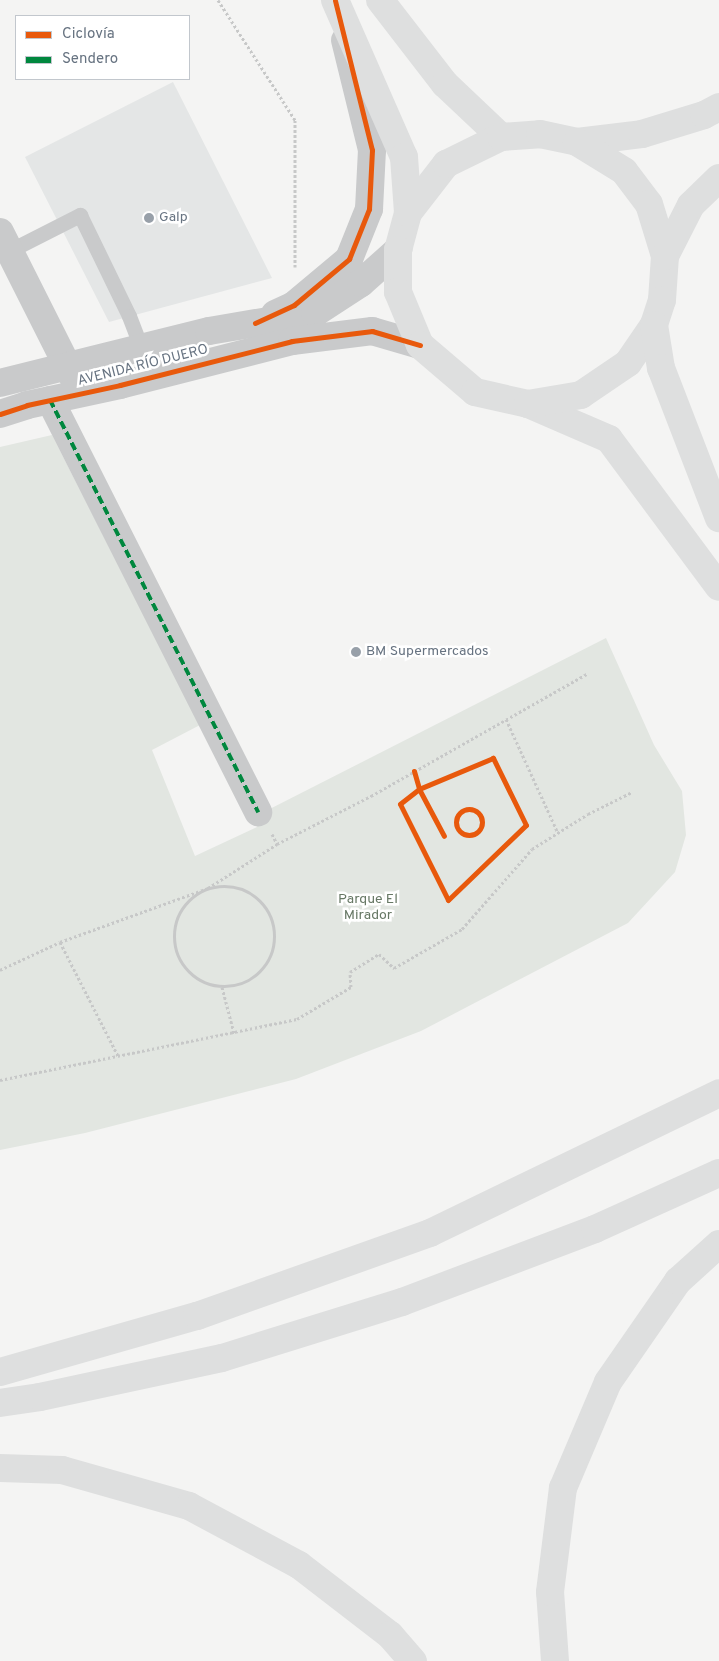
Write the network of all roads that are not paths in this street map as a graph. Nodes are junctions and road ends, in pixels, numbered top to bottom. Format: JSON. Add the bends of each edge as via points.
{"nodes":[{"id":1,"x":335,"y":0,"type":"edge"},
{"id":2,"x":380,"y":0,"type":"edge"},
{"id":3,"x":719,"y":107,"type":"edge"},
{"id":4,"x":501,"y":137,"type":"junction"},
{"id":5,"x":577,"y":142,"type":"junction"},
{"id":6,"x":719,"y":178,"type":"edge"},
{"id":7,"x":408,"y":213,"type":"junction"},
{"id":8,"x":5,"y":242,"type":"edge"},
{"id":9,"x":398,"y":250,"type":"junction"},
{"id":10,"x":665,"y":256,"type":"junction"},
{"id":11,"x":255,"y":322,"type":"junction"},
{"id":12,"x":654,"y":325,"type":"junction"},
{"id":13,"x":420,"y":345,"type":"junction"},
{"id":14,"x":141,"y":348,"type":"junction"},
{"id":15,"x":68,"y":366,"type":"junction"},
{"id":16,"x":0,"y":383,"type":"edge"},
{"id":17,"x":81,"y":393,"type":"junction"},
{"id":18,"x":50,"y":400,"type":"junction"},
{"id":19,"x":528,"y":404,"type":"junction"},
{"id":20,"x":0,"y":414,"type":"edge"},
{"id":21,"x":719,"y":518,"type":"edge"},
{"id":22,"x":719,"y":587,"type":"edge"},
{"id":23,"x":258,"y":812,"type":"dead end"},
{"id":24,"x":719,"y":1092,"type":"edge"},
{"id":25,"x":719,"y":1173,"type":"edge"},
{"id":26,"x":719,"y":1244,"type":"edge"},
{"id":27,"x":0,"y":1372,"type":"edge"},
{"id":28,"x":0,"y":1403,"type":"edge"},
{"id":29,"x":0,"y":1468,"type":"edge"},
{"id":30,"x":413,"y":1661,"type":"edge"},
{"id":31,"x":555,"y":1661,"type":"edge"}],
"edges":[{"from":1,"to":7,"type":"main road","via":[[404,157]]},
{"from":1,"to":11,"type":"street","via":[[372,150],[369,208],[349,259],[294,305]]},
{"from":2,"to":4,"type":"main road","via":[[445,84]]},
{"from":3,"to":5,"type":"main road","via":[[704,115],[642,134]]},
{"from":4,"to":5,"type":"main road","via":[[540,134]]},
{"from":4,"to":7,"type":"main road","via":[[446,164]]},
{"from":5,"to":10,"type":"main road","via":[[624,171],[649,204]]},
{"from":6,"to":10,"type":"main road","via":[[691,205]]},
{"from":7,"to":9,"type":"main road"},
{"from":8,"to":14,"type":"lane","via":[[80,214]]},
{"from":8,"to":15,"type":"street"},
{"from":9,"to":11,"type":"street","via":[[361,284],[315,313]]},
{"from":9,"to":13,"type":"main road","via":[[398,292]]},
{"from":10,"to":12,"type":"main road","via":[[662,300]]},
{"from":11,"to":14,"type":"street","name":"AVENIDA RÍO DUERO"},
{"from":12,"to":19,"type":"main road","via":[[628,363],[581,395]]},
{"from":12,"to":21,"type":"main road","via":[[661,368]]},
{"from":13,"to":17,"type":"street","name":"AVENIDA RÍO DUERO","via":[[372,331],[292,341]]},
{"from":13,"to":19,"type":"main road","via":[[475,392]]},
{"from":14,"to":15,"type":"street","name":"AVENIDA RÍO DUERO"},
{"from":15,"to":16,"type":"street","name":"AVENIDA RÍO DUERO"},
{"from":15,"to":17,"type":"street"},
{"from":17,"to":18,"type":"street","name":"AVENIDA RÍO DUERO"},
{"from":18,"to":20,"type":"street","name":"AVENIDA RÍO DUERO"},
{"from":18,"to":23,"type":"street"},
{"from":19,"to":22,"type":"main road","via":[[609,439]]},
{"from":24,"to":27,"type":"main road","via":[[430,1233],[197,1316]]},
{"from":25,"to":28,"type":"main road","via":[[594,1229],[402,1302],[222,1358]]},
{"from":26,"to":31,"type":"main road","via":[[678,1280],[608,1382],[563,1488],[550,1592]]},
{"from":29,"to":30,"type":"main road","via":[[62,1470],[189,1506],[299,1565],[390,1635]]}]}
